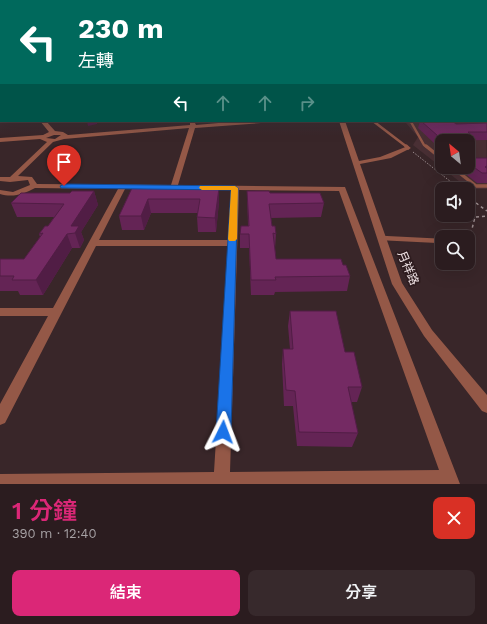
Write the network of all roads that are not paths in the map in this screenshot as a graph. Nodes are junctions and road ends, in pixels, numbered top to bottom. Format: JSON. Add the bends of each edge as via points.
{"nodes":[{"id":1,"x":44,"y":122,"type":"edge"},
{"id":2,"x":238,"y":122,"type":"edge"},
{"id":3,"x":342,"y":122,"type":"edge"},
{"id":4,"x":373,"y":122,"type":"edge"},
{"id":5,"x":412,"y":122,"type":"edge"},
{"id":6,"x":192,"y":124,"type":"edge"},
{"id":7,"x":53,"y":133,"type":"junction"},
{"id":8,"x":64,"y":136,"type":"junction"},
{"id":9,"x":47,"y":139,"type":"junction"},
{"id":10,"x":0,"y":140,"type":"edge"},
{"id":11,"x":408,"y":148,"type":"joint"},
{"id":12,"x":435,"y":154,"type":"edge"},
{"id":13,"x":357,"y":163,"type":"junction"},
{"id":14,"x":461,"y":174,"type":"edge"},
{"id":15,"x":0,"y":179,"type":"edge"},
{"id":16,"x":12,"y":179,"type":"junction"},
{"id":17,"x":34,"y":186,"type":"junction"},
{"id":18,"x":123,"y":186,"type":"junction"},
{"id":19,"x":487,"y":186,"type":"edge"},
{"id":20,"x":174,"y":188,"type":"junction"},
{"id":21,"x":235,"y":188,"type":"junction"},
{"id":22,"x":0,"y":191,"type":"edge"},
{"id":23,"x":382,"y":238,"type":"junction"},
{"id":24,"x":435,"y":241,"type":"edge"},
{"id":25,"x":93,"y":243,"type":"junction"},
{"id":26,"x":232,"y":243,"type":"junction"},
{"id":27,"x":0,"y":312,"type":"edge"},
{"id":28,"x":56,"y":312,"type":"junction"},
{"id":29,"x":487,"y":405,"type":"edge"},
{"id":30,"x":0,"y":418,"type":"edge"},
{"id":31,"x":451,"y":481,"type":"edge"},
{"id":32,"x":0,"y":482,"type":"edge"},
{"id":33,"x":221,"y":482,"type":"edge"}],
"edges":[{"from":1,"to":7,"type":"street"},
{"from":2,"to":6,"type":"street"},
{"from":3,"to":13,"type":"street","name":"月祥路"},
{"from":4,"to":11,"type":"lane"},
{"from":5,"to":12,"type":"lane","via":[[424,145]]},
{"from":6,"to":8,"type":"street"},
{"from":6,"to":20,"type":"street"},
{"from":7,"to":8,"type":"street","via":[[61,133]]},
{"from":7,"to":9,"type":"street"},
{"from":8,"to":9,"type":"street","via":[[55,140]]},
{"from":9,"to":10,"type":"street"},
{"from":9,"to":16,"type":"street"},
{"from":11,"to":13,"type":"street","via":[[394,156]]},
{"from":13,"to":23,"type":"street","name":"月祥路"},
{"from":14,"to":19,"type":"lane","via":[[476,186]]},
{"from":15,"to":16,"type":"street"},
{"from":16,"to":17,"type":"street","via":[[30,178]]},
{"from":16,"to":22,"type":"street"},
{"from":17,"to":18,"type":"street"},
{"from":17,"to":22,"type":"street","via":[[7,195]]},
{"from":18,"to":20,"type":"street"},
{"from":18,"to":25,"type":"street"},
{"from":20,"to":21,"type":"street"},
{"from":21,"to":26,"type":"street"},
{"from":21,"to":31,"type":"street","via":[[342,189]]},
{"from":23,"to":24,"type":"lane"},
{"from":23,"to":29,"type":"street","name":"月祥路","via":[[398,284],[428,333]]},
{"from":25,"to":26,"type":"street"},
{"from":25,"to":28,"type":"street"},
{"from":26,"to":33,"type":"street"},
{"from":27,"to":28,"type":"street"},
{"from":28,"to":30,"type":"street"},
{"from":31,"to":33,"type":"street"},
{"from":32,"to":33,"type":"street"}]}
